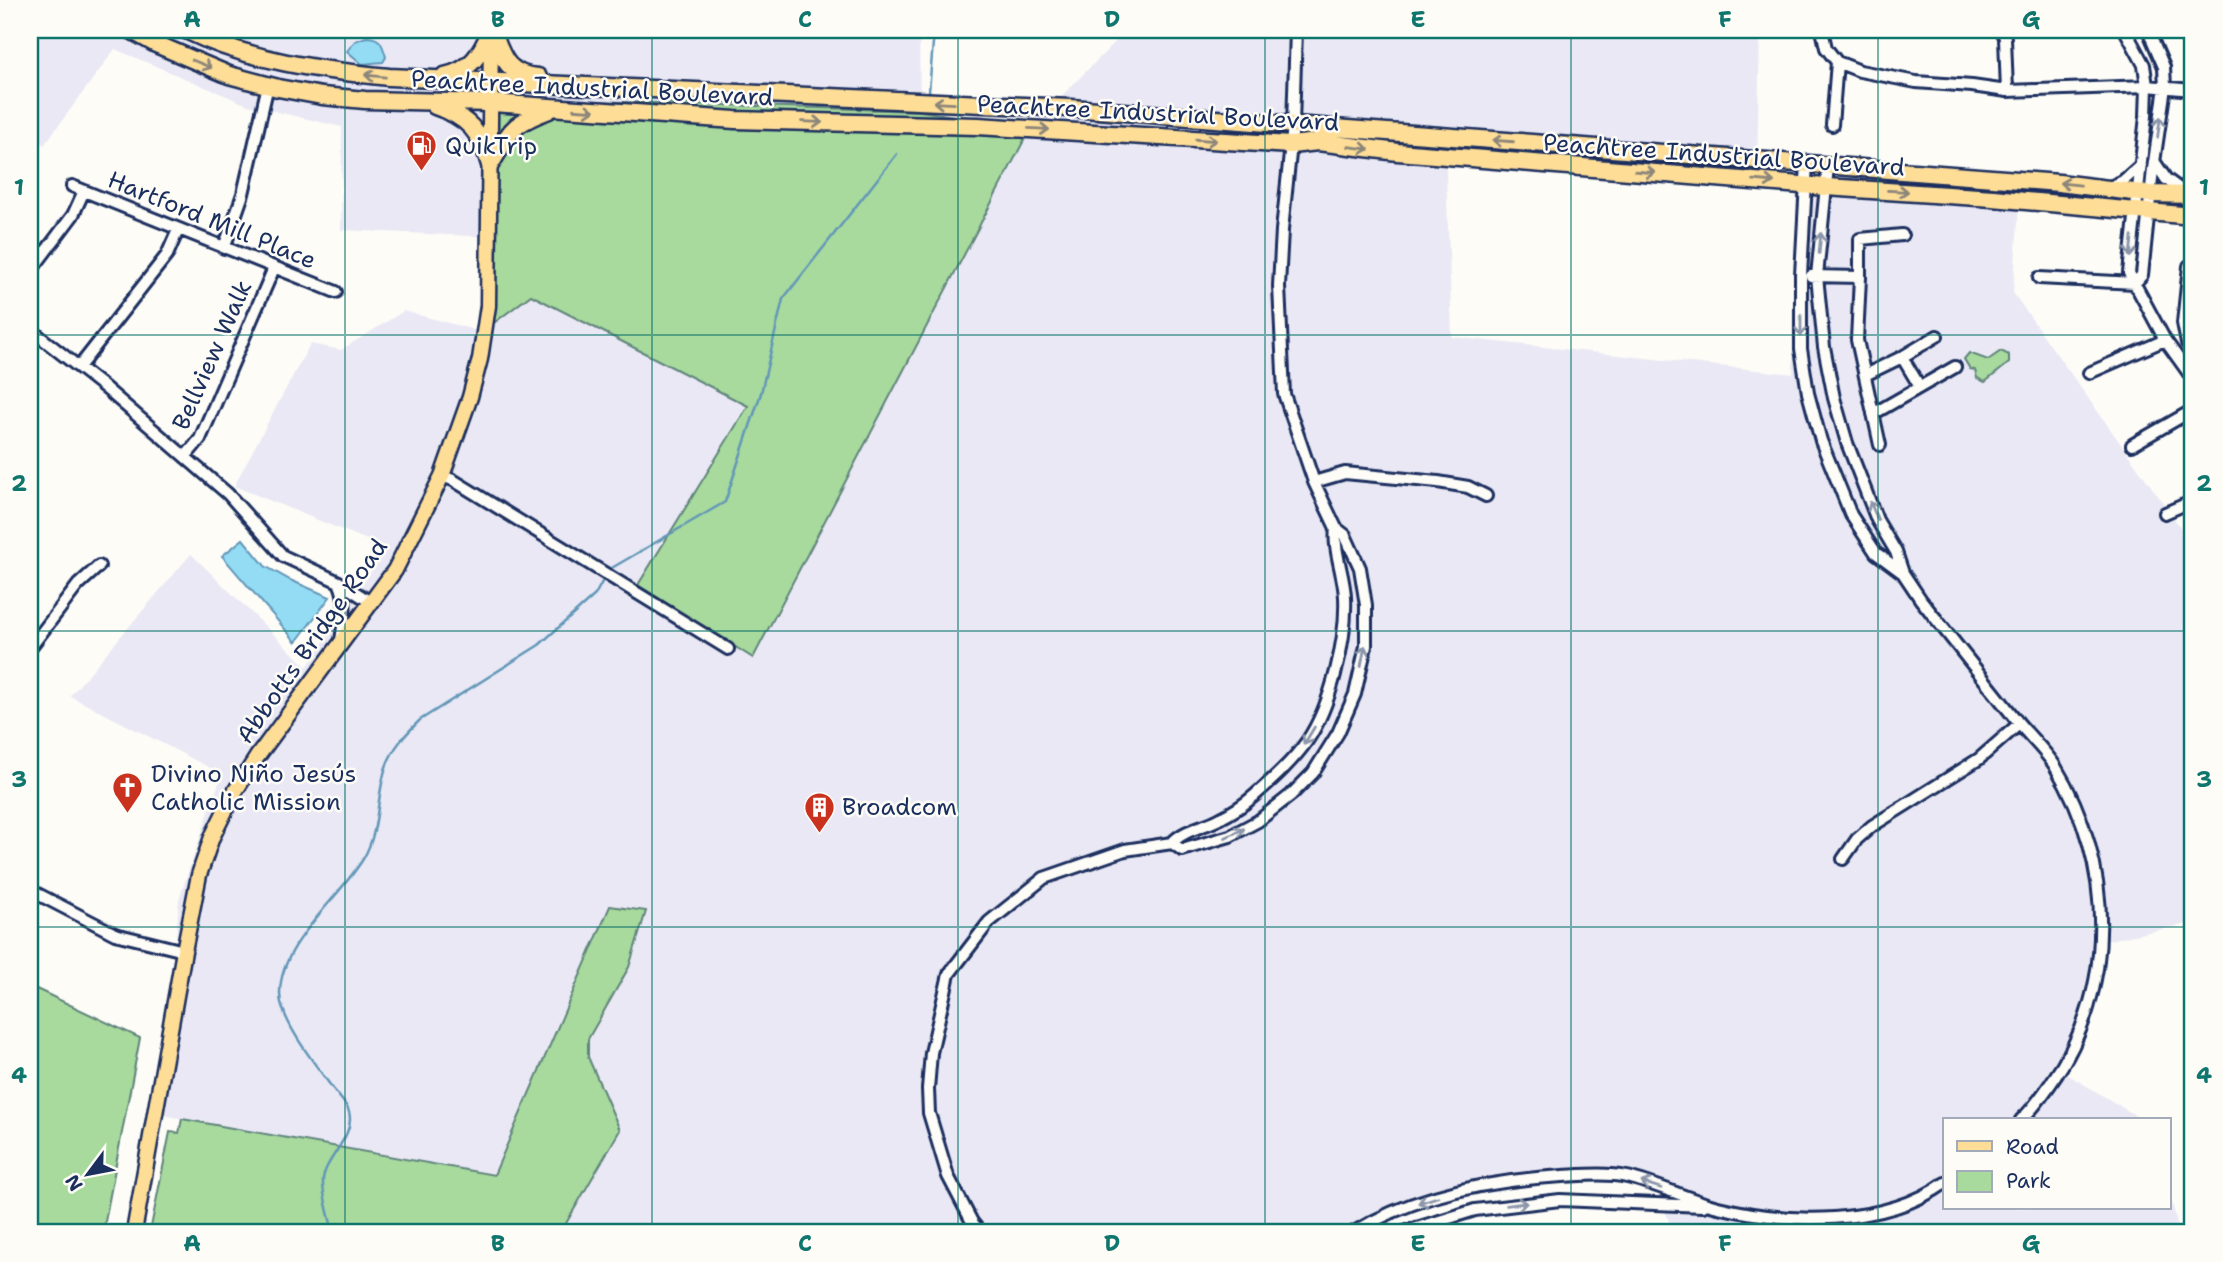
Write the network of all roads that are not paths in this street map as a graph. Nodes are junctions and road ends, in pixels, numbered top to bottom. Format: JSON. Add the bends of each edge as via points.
{"nodes":[{"id":1,"x":131,"y":30,"type":"edge"},
{"id":2,"x":186,"y":30,"type":"edge"},
{"id":3,"x":491,"y":30,"type":"edge"},
{"id":4,"x":1296,"y":30,"type":"edge"},
{"id":5,"x":1822,"y":30,"type":"edge"},
{"id":6,"x":2002,"y":30,"type":"edge"},
{"id":7,"x":2125,"y":30,"type":"edge"},
{"id":8,"x":2148,"y":30,"type":"edge"},
{"id":9,"x":1837,"y":62,"type":"junction"},
{"id":10,"x":430,"y":79,"type":"junction"},
{"id":11,"x":492,"y":83,"type":"junction"},
{"id":12,"x":268,"y":85,"type":"junction"},
{"id":13,"x":570,"y":86,"type":"junction"},
{"id":14,"x":2147,"y":86,"type":"junction"},
{"id":15,"x":2165,"y":87,"type":"junction"},
{"id":16,"x":2193,"y":90,"type":"edge"},
{"id":17,"x":2007,"y":91,"type":"junction"},
{"id":18,"x":419,"y":101,"type":"junction"},
{"id":19,"x":492,"y":103,"type":"junction"},
{"id":20,"x":554,"y":108,"type":"junction"},
{"id":21,"x":1293,"y":125,"type":"junction"},
{"id":22,"x":1832,"y":125,"type":"dead end"},
{"id":23,"x":1291,"y":145,"type":"junction"},
{"id":24,"x":2154,"y":161,"type":"junction"},
{"id":25,"x":1807,"y":163,"type":"junction"},
{"id":26,"x":490,"y":165,"type":"junction"},
{"id":27,"x":2141,"y":165,"type":"junction"},
{"id":28,"x":1828,"y":166,"type":"junction"},
{"id":29,"x":1805,"y":184,"type":"junction"},
{"id":30,"x":72,"y":186,"type":"dead end"},
{"id":31,"x":1826,"y":187,"type":"junction"},
{"id":32,"x":2107,"y":188,"type":"junction"},
{"id":33,"x":83,"y":193,"type":"junction"},
{"id":34,"x":2144,"y":193,"type":"junction"},
{"id":35,"x":2192,"y":195,"type":"edge"},
{"id":36,"x":2143,"y":211,"type":"junction"},
{"id":37,"x":2193,"y":216,"type":"edge"},
{"id":38,"x":178,"y":230,"type":"junction"},
{"id":39,"x":1902,"y":235,"type":"dead end"},
{"id":40,"x":224,"y":248,"type":"junction"},
{"id":41,"x":2189,"y":266,"type":"dead end"},
{"id":42,"x":274,"y":268,"type":"junction"},
{"id":43,"x":30,"y":272,"type":"edge"},
{"id":44,"x":1801,"y":275,"type":"junction"},
{"id":45,"x":1817,"y":276,"type":"junction"},
{"id":46,"x":1860,"y":277,"type":"junction"},
{"id":47,"x":2039,"y":278,"type":"dead end"},
{"id":48,"x":2135,"y":283,"type":"junction"},
{"id":49,"x":336,"y":292,"type":"dead end"},
{"id":50,"x":30,"y":329,"type":"edge"},
{"id":51,"x":1937,"y":336,"type":"dead end"},
{"id":52,"x":2190,"y":342,"type":"edge"},
{"id":53,"x":2168,"y":345,"type":"junction"},
{"id":54,"x":1902,"y":357,"type":"junction"},
{"id":55,"x":79,"y":367,"type":"junction"},
{"id":56,"x":1955,"y":367,"type":"dead end"},
{"id":57,"x":2089,"y":373,"type":"dead end"},
{"id":58,"x":1865,"y":375,"type":"junction"},
{"id":59,"x":2193,"y":379,"type":"edge"},
{"id":60,"x":1920,"y":387,"type":"junction"},
{"id":61,"x":2193,"y":410,"type":"edge"},
{"id":62,"x":1873,"y":414,"type":"junction"},
{"id":63,"x":1880,"y":445,"type":"dead end"},
{"id":64,"x":2132,"y":445,"type":"dead end"},
{"id":65,"x":185,"y":457,"type":"junction"},
{"id":66,"x":442,"y":476,"type":"junction"},
{"id":67,"x":1314,"y":482,"type":"junction"},
{"id":68,"x":1486,"y":496,"type":"dead end"},
{"id":69,"x":2193,"y":501,"type":"edge"},
{"id":70,"x":2165,"y":513,"type":"dead end"},
{"id":71,"x":1336,"y":528,"type":"junction"},
{"id":72,"x":99,"y":566,"type":"dead end"},
{"id":73,"x":1903,"y":573,"type":"junction"},
{"id":74,"x":339,"y":582,"type":"junction"},
{"id":75,"x":372,"y":603,"type":"junction"},
{"id":76,"x":341,"y":641,"type":"junction"},
{"id":77,"x":30,"y":648,"type":"edge"},
{"id":78,"x":728,"y":649,"type":"dead end"},
{"id":79,"x":2019,"y":724,"type":"junction"},
{"id":80,"x":1172,"y":843,"type":"junction"},
{"id":81,"x":1843,"y":859,"type":"dead end"},
{"id":82,"x":30,"y":890,"type":"edge"},
{"id":83,"x":184,"y":951,"type":"junction"},
{"id":84,"x":2023,"y":1118,"type":"edge"},
{"id":85,"x":1943,"y":1184,"type":"edge"},
{"id":86,"x":1716,"y":1207,"type":"junction"},
{"id":87,"x":134,"y":1232,"type":"edge"},
{"id":88,"x":980,"y":1232,"type":"edge"},
{"id":89,"x":1354,"y":1232,"type":"edge"},
{"id":90,"x":1404,"y":1232,"type":"edge"}],
"edges":[{"from":1,"to":12,"type":"highway","name":"Peachtree Industrial Boulevard","one_way":true,"via":[[229,75]]},
{"from":10,"to":2,"type":"highway","name":"Peachtree Industrial Boulevard","one_way":true,"via":[[325,70],[253,56]]},
{"from":3,"to":10,"type":"highway","via":[[480,55],[465,69]]},
{"from":3,"to":11,"type":"main road","name":"Abbotts Bridge Road"},
{"from":3,"to":13,"type":"highway","via":[[513,70]]},
{"from":4,"to":21,"type":"street"},
{"from":5,"to":9,"type":"street","via":[[1826,48]]},
{"from":6,"to":17,"type":"street"},
{"from":7,"to":14,"type":"street","via":[[2144,65]]},
{"from":8,"to":15,"type":"street","via":[[2164,67]]},
{"from":9,"to":17,"type":"street","via":[[1916,82]]},
{"from":9,"to":22,"type":"street"},
{"from":10,"to":11,"type":"highway","name":"Peachtree Industrial Boulevard"},
{"from":11,"to":13,"type":"highway","name":"Peachtree Industrial Boulevard"},
{"from":11,"to":19,"type":"main road","name":"Abbotts Bridge Road"},
{"from":12,"to":18,"type":"highway","name":"Peachtree Industrial Boulevard","via":[[322,96]]},
{"from":12,"to":40,"type":"street","via":[[243,194]]},
{"from":21,"to":13,"type":"highway","name":"Peachtree Industrial Boulevard","one_way":true,"via":[[1071,108]]},
{"from":14,"to":15,"type":"street"},
{"from":14,"to":17,"type":"street"},
{"from":14,"to":27,"type":"street"},
{"from":15,"to":16,"type":"street"},
{"from":24,"to":15,"type":"street","one_way":true},
{"from":18,"to":19,"type":"highway","name":"Peachtree Industrial Boulevard"},
{"from":18,"to":26,"type":"highway","via":[[453,111],[470,124],[484,144]]},
{"from":19,"to":20,"type":"highway","name":"Peachtree Industrial Boulevard"},
{"from":19,"to":26,"type":"main road","name":"Abbotts Bridge Road"},
{"from":20,"to":23,"type":"highway","name":"Peachtree Industrial Boulevard","one_way":true},
{"from":20,"to":26,"type":"highway","via":[[523,120]]},
{"from":21,"to":23,"type":"street"},
{"from":25,"to":21,"type":"highway","name":"Peachtree Industrial Boulevard","one_way":true},
{"from":23,"to":29,"type":"highway","name":"Peachtree Industrial Boulevard","one_way":true,"via":[[1318,142]]},
{"from":23,"to":67,"type":"street","via":[[1279,286],[1284,394]]},
{"from":24,"to":34,"type":"street"},
{"from":24,"to":35,"type":"street","via":[[2174,187]]},
{"from":25,"to":28,"type":"highway","name":"Peachtree Industrial Boulevard"},
{"from":25,"to":29,"type":"street"},
{"from":26,"to":66,"type":"main road","name":"Abbotts Bridge Road","via":[[489,296],[480,359]]},
{"from":27,"to":32,"type":"street"},
{"from":27,"to":34,"type":"street"},
{"from":28,"to":31,"type":"street"},
{"from":32,"to":28,"type":"highway","name":"Peachtree Industrial Boulevard","one_way":true},
{"from":29,"to":31,"type":"highway","name":"Peachtree Industrial Boulevard"},
{"from":29,"to":44,"type":"street"},
{"from":30,"to":33,"type":"street","name":"Hartford Mill Place"},
{"from":31,"to":36,"type":"highway","name":"Peachtree Industrial Boulevard","one_way":true},
{"from":45,"to":31,"type":"street","one_way":true},
{"from":32,"to":34,"type":"highway","name":"Peachtree Industrial Boulevard"},
{"from":33,"to":38,"type":"street","name":"Hartford Mill Place"},
{"from":33,"to":43,"type":"street","via":[[73,215]]},
{"from":34,"to":35,"type":"highway","name":"Peachtree Industrial Boulevard"},
{"from":34,"to":36,"type":"street"},
{"from":36,"to":37,"type":"highway","name":"Peachtree Industrial Boulevard"},
{"from":36,"to":48,"type":"street","via":[[2129,273]]},
{"from":38,"to":40,"type":"street","name":"Hartford Mill Place"},
{"from":38,"to":55,"type":"street","via":[[167,255]]},
{"from":39,"to":46,"type":"street","via":[[1860,239]]},
{"from":40,"to":42,"type":"street","name":"Hartford Mill Place"},
{"from":41,"to":52,"type":"street","via":[[2183,323]]},
{"from":42,"to":49,"type":"street","name":"Hartford Mill Place"},
{"from":42,"to":65,"type":"street","name":"Bellview Walk","via":[[200,439]]},
{"from":44,"to":45,"type":"street"},
{"from":44,"to":73,"type":"street","one_way":true,"via":[[1801,349],[1821,441],[1851,515],[1876,552]]},
{"from":45,"to":46,"type":"street"},
{"from":73,"to":45,"type":"street","one_way":true,"via":[[1843,432],[1827,365]]},
{"from":46,"to":58,"type":"street","via":[[1857,340]]},
{"from":47,"to":48,"type":"street"},
{"from":48,"to":53,"type":"street"},
{"from":50,"to":55,"type":"street"},
{"from":51,"to":54,"type":"street"},
{"from":52,"to":53,"type":"street"},
{"from":53,"to":57,"type":"street"},
{"from":53,"to":59,"type":"street"},
{"from":54,"to":58,"type":"street"},
{"from":54,"to":60,"type":"street"},
{"from":55,"to":65,"type":"street"},
{"from":56,"to":60,"type":"street"},
{"from":58,"to":62,"type":"street"},
{"from":60,"to":62,"type":"street"},
{"from":61,"to":64,"type":"street"},
{"from":62,"to":63,"type":"street"},
{"from":65,"to":74,"type":"street","via":[[228,494],[283,556]]},
{"from":66,"to":75,"type":"main road","name":"Abbotts Bridge Road"},
{"from":66,"to":78,"type":"street"},
{"from":67,"to":68,"type":"street","via":[[1358,474],[1468,487]]},
{"from":67,"to":71,"type":"street"},
{"from":69,"to":70,"type":"street"},
{"from":71,"to":80,"type":"street","one_way":true,"via":[[1345,598],[1340,656],[1312,732],[1252,798]]},
{"from":80,"to":71,"type":"street","one_way":true,"via":[[1182,850],[1195,848],[1258,821],[1313,773],[1338,733],[1355,694],[1366,646],[1366,605],[1360,568],[1345,535]]},
{"from":72,"to":77,"type":"street","via":[[78,585]]},
{"from":73,"to":79,"type":"street"},
{"from":74,"to":75,"type":"street"},
{"from":74,"to":76,"type":"street","via":[[345,595]]},
{"from":75,"to":76,"type":"main road","name":"Abbotts Bridge Road"},
{"from":76,"to":83,"type":"main road","name":"Abbotts Bridge Road","via":[[257,757],[216,828],[199,875]]},
{"from":79,"to":81,"type":"street","via":[[1979,760],[1872,825]]},
{"from":79,"to":84,"type":"street","via":[[2054,765],[2080,814],[2094,860],[2101,907],[2096,978],[2085,1021],[2064,1065]]},
{"from":80,"to":88,"type":"street","via":[[1125,850],[1044,878],[989,922],[949,974],[931,1053],[929,1113],[948,1176]]},
{"from":82,"to":83,"type":"street","via":[[115,934]]},
{"from":83,"to":87,"type":"main road","name":"Abbotts Bridge Road"},
{"from":85,"to":86,"type":"street","via":[[1903,1204],[1849,1216],[1768,1217]]},
{"from":86,"to":89,"type":"street","one_way":true,"via":[[1626,1177],[1596,1174],[1522,1179],[1428,1198]]},
{"from":90,"to":86,"type":"street","one_way":true,"via":[[1475,1210],[1560,1200]]}]}
